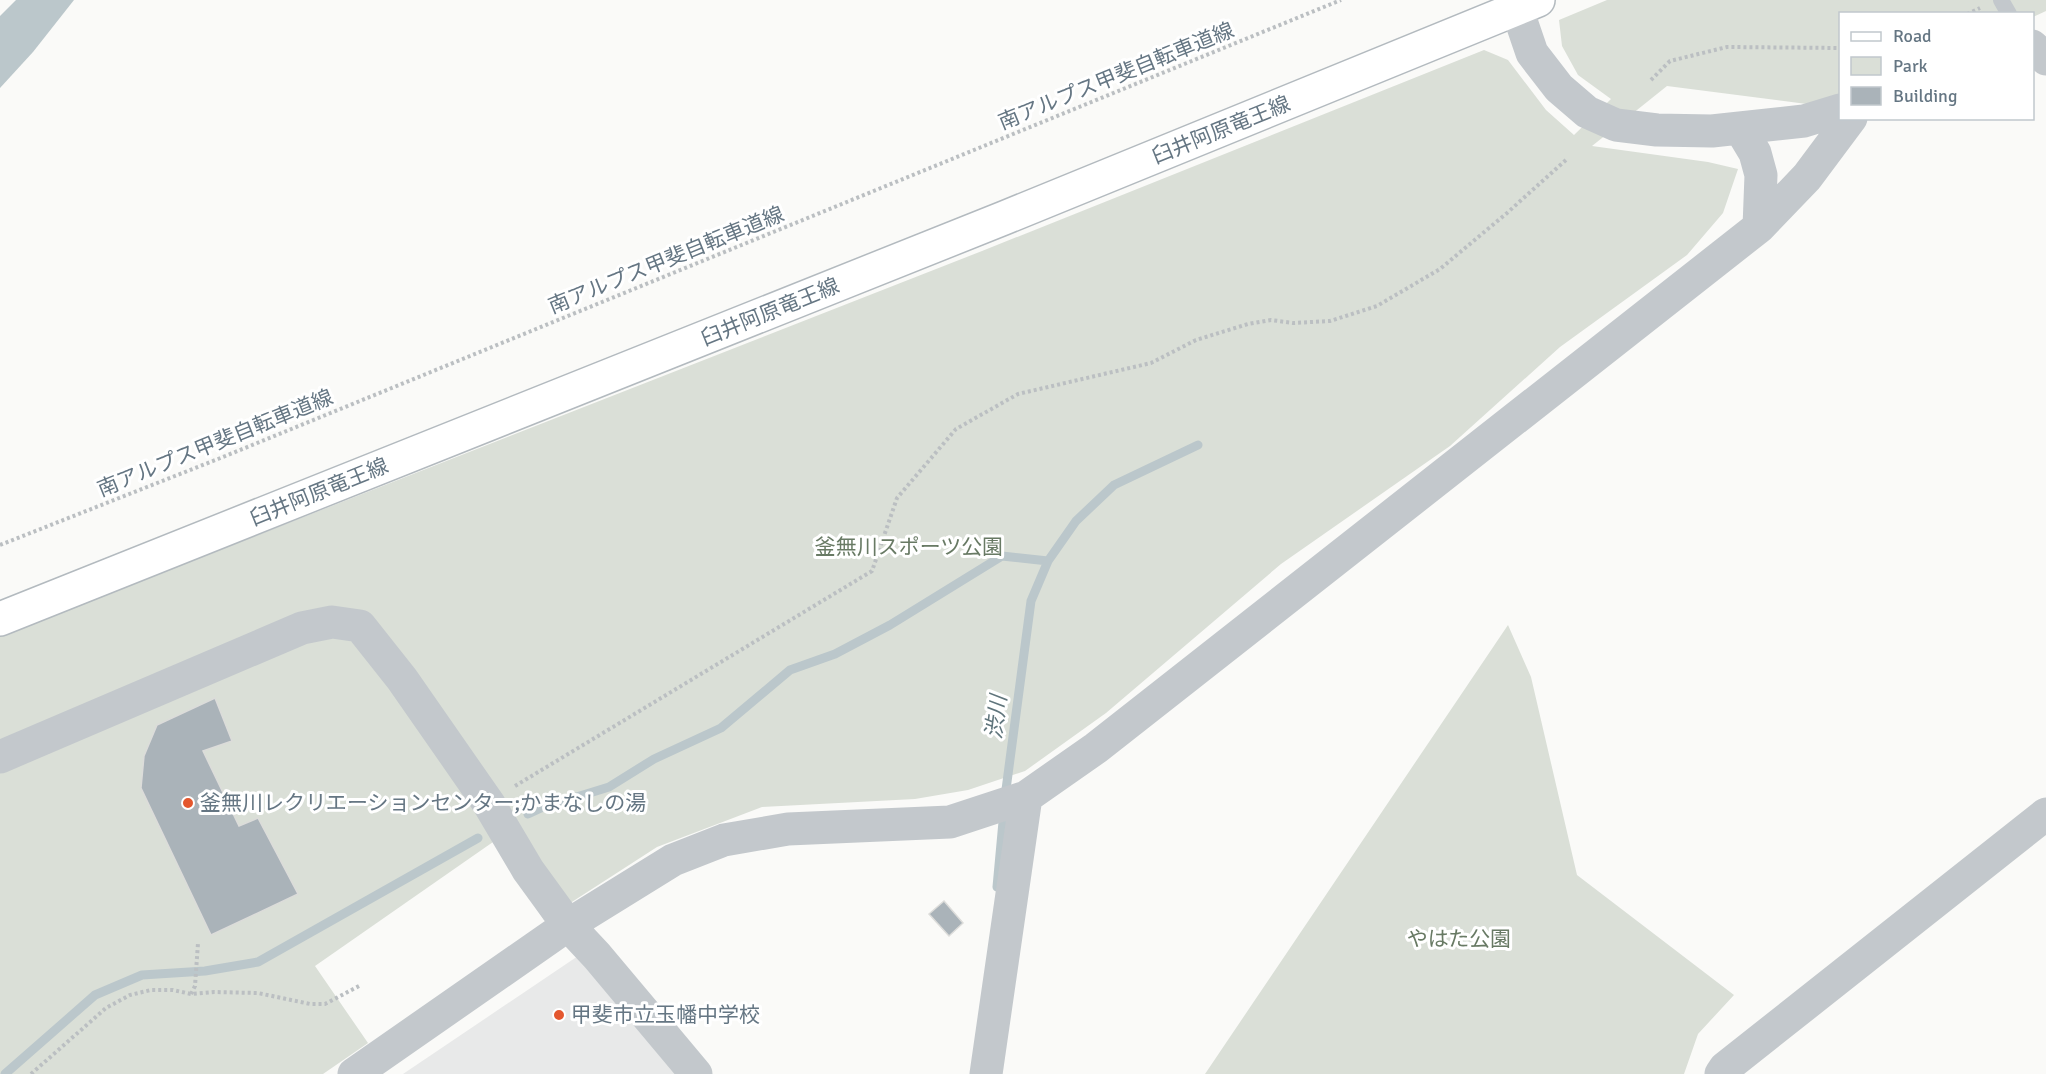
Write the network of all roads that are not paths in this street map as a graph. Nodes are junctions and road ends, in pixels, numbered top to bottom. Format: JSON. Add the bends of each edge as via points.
{"nodes":[{"id":1,"x":1527,"y":4,"type":"edge"},
{"id":2,"x":2034,"y":48,"type":"edge"},
{"id":3,"x":2046,"y":59,"type":"edge"},
{"id":4,"x":1839,"y":110,"type":"edge"},
{"id":5,"x":1850,"y":120,"type":"edge"},
{"id":6,"x":1740,"y":128,"type":"junction"},
{"id":7,"x":1759,"y":227,"type":"junction"},
{"id":8,"x":0,"y":619,"type":"edge"},
{"id":9,"x":0,"y":757,"type":"edge"},
{"id":10,"x":1026,"y":797,"type":"junction"},
{"id":11,"x":2046,"y":814,"type":"edge"},
{"id":12,"x":568,"y":925,"type":"junction"},
{"id":13,"x":354,"y":1074,"type":"edge"},
{"id":14,"x":696,"y":1074,"type":"edge"},
{"id":15,"x":986,"y":1074,"type":"edge"},
{"id":16,"x":1721,"y":1074,"type":"edge"}],
"edges":[{"from":1,"to":6,"type":"street","via":[[1532,53],[1559,88],[1587,112],[1616,125],[1657,130]]},
{"from":1,"to":8,"type":"main road","name":"臼井阿原竜王線","via":[[1004,218]]},
{"from":2,"to":3,"type":"street"},
{"from":4,"to":6,"type":"street","via":[[1804,121]]},
{"from":5,"to":7,"type":"street","via":[[1807,177]]},
{"from":6,"to":7,"type":"street","via":[[1755,153],[1761,175]]},
{"from":7,"to":10,"type":"street","via":[[1106,741]]},
{"from":9,"to":12,"type":"street","via":[[302,628],[332,622],[360,626],[469,775],[528,870]]},
{"from":10,"to":12,"type":"street","via":[[950,822],[788,829],[724,840],[673,860]]},
{"from":10,"to":15,"type":"street"},
{"from":11,"to":16,"type":"street"},
{"from":12,"to":13,"type":"street"},
{"from":12,"to":14,"type":"street"}]}
